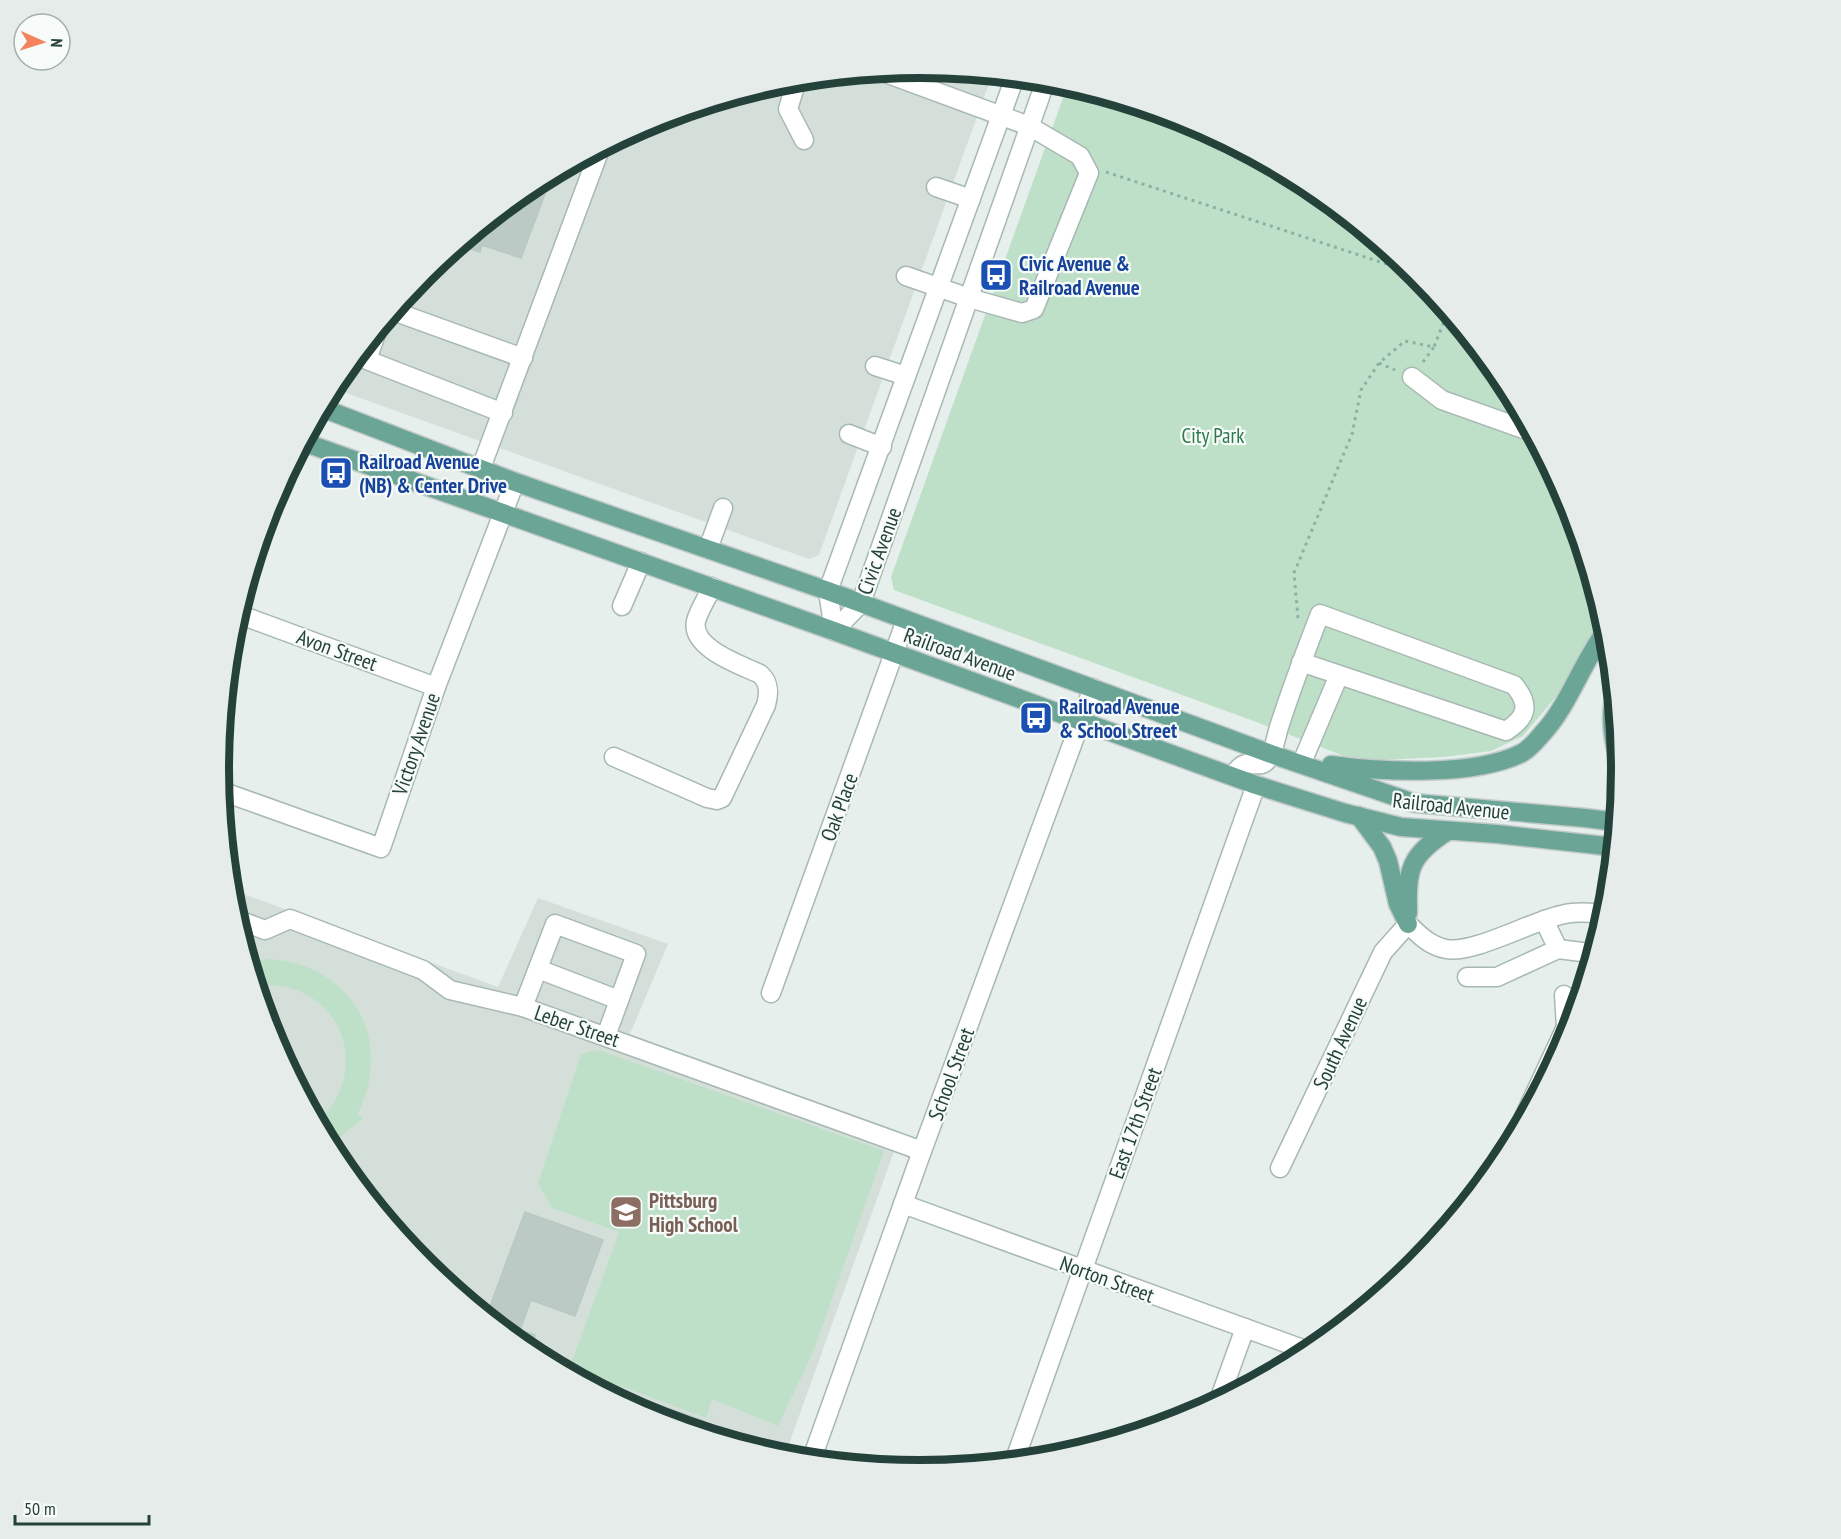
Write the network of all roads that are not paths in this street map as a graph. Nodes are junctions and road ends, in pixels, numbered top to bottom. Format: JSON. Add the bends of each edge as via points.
{"nodes":[{"id":1,"x":900,"y":78,"type":"edge"},
{"id":2,"x":1012,"y":84,"type":"edge"},
{"id":3,"x":1043,"y":89,"type":"edge"},
{"id":4,"x":794,"y":90,"type":"edge"},
{"id":5,"x":1001,"y":116,"type":"junction"},
{"id":6,"x":1029,"y":126,"type":"junction"},
{"id":7,"x":804,"y":140,"type":"dead end"},
{"id":8,"x":596,"y":160,"type":"edge"},
{"id":9,"x":936,"y":187,"type":"dead end"},
{"id":10,"x":971,"y":199,"type":"junction"},
{"id":11,"x":906,"y":276,"type":"dead end"},
{"id":12,"x":939,"y":287,"type":"junction"},
{"id":13,"x":969,"y":298,"type":"junction"},
{"id":14,"x":402,"y":313,"type":"edge"},
{"id":15,"x":369,"y":353,"type":"edge"},
{"id":16,"x":523,"y":358,"type":"junction"},
{"id":17,"x":875,"y":366,"type":"dead end"},
{"id":18,"x":906,"y":376,"type":"junction"},
{"id":19,"x":1412,"y":377,"type":"dead end"},
{"id":20,"x":330,"y":411,"type":"edge"},
{"id":21,"x":503,"y":413,"type":"junction"},
{"id":22,"x":1521,"y":428,"type":"edge"},
{"id":23,"x":849,"y":435,"type":"dead end"},
{"id":24,"x":311,"y":445,"type":"edge"},
{"id":25,"x":882,"y":447,"type":"junction"},
{"id":26,"x":481,"y":468,"type":"junction"},
{"id":27,"x":514,"y":482,"type":"junction"},
{"id":28,"x":723,"y":508,"type":"dead end"},
{"id":29,"x":501,"y":513,"type":"junction"},
{"id":30,"x":708,"y":549,"type":"junction"},
{"id":31,"x":641,"y":562,"type":"junction"},
{"id":32,"x":712,"y":587,"type":"junction"},
{"id":33,"x":828,"y":591,"type":"junction"},
{"id":34,"x":861,"y":603,"type":"junction"},
{"id":35,"x":622,"y":606,"type":"dead end"},
{"id":36,"x":246,"y":617,"type":"edge"},
{"id":37,"x":906,"y":620,"type":"junction"},
{"id":38,"x":834,"y":630,"type":"junction"},
{"id":39,"x":1600,"y":640,"type":"edge"},
{"id":40,"x":893,"y":653,"type":"junction"},
{"id":41,"x":1301,"y":662,"type":"junction"},
{"id":42,"x":1339,"y":675,"type":"junction"},
{"id":43,"x":435,"y":687,"type":"junction"},
{"id":44,"x":1093,"y":688,"type":"junction"},
{"id":45,"x":1081,"y":721,"type":"junction"},
{"id":46,"x":1277,"y":755,"type":"junction"},
{"id":47,"x":614,"y":757,"type":"dead end"},
{"id":48,"x":1304,"y":760,"type":"junction"},
{"id":49,"x":1233,"y":775,"type":"junction"},
{"id":50,"x":1256,"y":785,"type":"junction"},
{"id":51,"x":230,"y":794,"type":"edge"},
{"id":52,"x":1359,"y":816,"type":"junction"},
{"id":53,"x":1610,"y":821,"type":"edge"},
{"id":54,"x":1448,"y":831,"type":"junction"},
{"id":55,"x":1608,"y":846,"type":"edge"},
{"id":56,"x":1596,"y":914,"type":"edge"},
{"id":57,"x":1544,"y":920,"type":"junction"},
{"id":58,"x":247,"y":923,"type":"edge"},
{"id":59,"x":1408,"y":924,"type":"junction"},
{"id":60,"x":1558,"y":949,"type":"junction"},
{"id":61,"x":1587,"y":953,"type":"edge"},
{"id":62,"x":538,"y":969,"type":"junction"},
{"id":63,"x":1467,"y":977,"type":"dead end"},
{"id":64,"x":771,"y":993,"type":"dead end"},
{"id":65,"x":1564,"y":995,"type":"dead end"},
{"id":66,"x":619,"y":1000,"type":"junction"},
{"id":67,"x":523,"y":1007,"type":"junction"},
{"id":68,"x":1565,"y":1017,"type":"edge"},
{"id":69,"x":606,"y":1036,"type":"junction"},
{"id":70,"x":922,"y":1151,"type":"junction"},
{"id":71,"x":1280,"y":1168,"type":"dead end"},
{"id":72,"x":903,"y":1204,"type":"junction"},
{"id":73,"x":1083,"y":1270,"type":"junction"},
{"id":74,"x":1245,"y":1329,"type":"junction"},
{"id":75,"x":1299,"y":1348,"type":"edge"},
{"id":76,"x":1222,"y":1392,"type":"edge"},
{"id":77,"x":814,"y":1452,"type":"edge"},
{"id":78,"x":1017,"y":1454,"type":"edge"}],
"edges":[{"from":1,"to":5,"type":"street"},
{"from":2,"to":5,"type":"street","name":"Civic Avenue"},
{"from":3,"to":6,"type":"street","name":"Civic Avenue"},
{"from":4,"to":7,"type":"street","via":[[789,109]]},
{"from":5,"to":6,"type":"street"},
{"from":5,"to":10,"type":"street","name":"Civic Avenue"},
{"from":6,"to":13,"type":"street","name":"Civic Avenue"},
{"from":6,"to":13,"type":"street","via":[[1080,156],[1089,173],[1034,309],[1022,313]]},
{"from":8,"to":16,"type":"street"},
{"from":9,"to":10,"type":"street"},
{"from":10,"to":12,"type":"street","name":"Civic Avenue"},
{"from":11,"to":12,"type":"street"},
{"from":12,"to":13,"type":"street"},
{"from":12,"to":18,"type":"street","name":"Civic Avenue"},
{"from":13,"to":34,"type":"street","name":"Civic Avenue"},
{"from":14,"to":16,"type":"street"},
{"from":15,"to":21,"type":"street","via":[[367,360]]},
{"from":16,"to":21,"type":"street"},
{"from":17,"to":18,"type":"street"},
{"from":18,"to":25,"type":"street","name":"Civic Avenue"},
{"from":19,"to":22,"type":"street","via":[[1442,400]]},
{"from":20,"to":26,"type":"main road","name":"Railroad Avenue"},
{"from":21,"to":26,"type":"street"},
{"from":23,"to":25,"type":"street"},
{"from":24,"to":29,"type":"main road","name":"Railroad Avenue"},
{"from":25,"to":33,"type":"street","name":"Civic Avenue"},
{"from":26,"to":27,"type":"main road","name":"Railroad Avenue"},
{"from":27,"to":29,"type":"street","name":"Victory Avenue"},
{"from":27,"to":30,"type":"main road","name":"Railroad Avenue"},
{"from":28,"to":30,"type":"street"},
{"from":29,"to":31,"type":"main road","name":"Railroad Avenue"},
{"from":29,"to":43,"type":"street","name":"Victory Avenue"},
{"from":30,"to":33,"type":"main road","name":"Railroad Avenue"},
{"from":31,"to":32,"type":"main road","name":"Railroad Avenue"},
{"from":31,"to":35,"type":"street"},
{"from":32,"to":38,"type":"main road","name":"Railroad Avenue"},
{"from":32,"to":47,"type":"street","via":[[696,622],[701,642],[760,674],[770,693],[722,798],[707,798]]},
{"from":33,"to":34,"type":"main road","name":"Railroad Avenue"},
{"from":33,"to":38,"type":"street","name":"Civic Avenue"},
{"from":34,"to":37,"type":"main road","name":"Railroad Avenue"},
{"from":34,"to":38,"type":"street","name":"Civic Avenue"},
{"from":36,"to":43,"type":"street","name":"Avon Street"},
{"from":37,"to":40,"type":"street","name":"Oak Place"},
{"from":37,"to":44,"type":"main road","name":"Railroad Avenue"},
{"from":38,"to":40,"type":"main road","name":"Railroad Avenue"},
{"from":39,"to":48,"type":"main road","via":[[1554,718],[1524,752],[1499,762],[1465,768],[1391,771]]},
{"from":40,"to":45,"type":"main road","name":"Railroad Avenue"},
{"from":40,"to":64,"type":"street","name":"Oak Place"},
{"from":41,"to":42,"type":"street"},
{"from":41,"to":42,"type":"street","via":[[1320,614],[1514,685],[1523,697],[1524,714],[1518,724],[1506,731]]},
{"from":41,"to":46,"type":"street"},
{"from":42,"to":48,"type":"street"},
{"from":43,"to":51,"type":"street","name":"Victory Avenue","via":[[381,848]]},
{"from":44,"to":45,"type":"street","name":"School Street"},
{"from":44,"to":46,"type":"main road","name":"Railroad Avenue"},
{"from":45,"to":49,"type":"main road","name":"Railroad Avenue"},
{"from":45,"to":70,"type":"street","name":"School Street"},
{"from":46,"to":48,"type":"main road"},
{"from":46,"to":49,"type":"street","via":[[1260,766],[1243,765]]},
{"from":46,"to":53,"type":"main road","name":"Railroad Avenue","via":[[1414,803]]},
{"from":49,"to":50,"type":"main road","name":"Railroad Avenue"},
{"from":50,"to":52,"type":"main road","name":"Railroad Avenue"},
{"from":50,"to":73,"type":"street","name":"East 17th Street"},
{"from":52,"to":54,"type":"main road","name":"Railroad Avenue","via":[[1401,827]]},
{"from":52,"to":59,"type":"main road","via":[[1382,847],[1398,904]]},
{"from":54,"to":55,"type":"main road","name":"Railroad Avenue"},
{"from":54,"to":59,"type":"main road","via":[[1432,842],[1411,868],[1407,884]]},
{"from":56,"to":57,"type":"street","via":[[1567,914]]},
{"from":57,"to":59,"type":"street","via":[[1469,948],[1447,949],[1422,938]]},
{"from":57,"to":60,"type":"street"},
{"from":58,"to":67,"type":"street","name":"Leber Street","via":[[265,930],[290,920],[423,970],[450,990]]},
{"from":59,"to":71,"type":"street","name":"South Avenue","via":[[1383,952]]},
{"from":60,"to":61,"type":"street"},
{"from":60,"to":63,"type":"street","via":[[1497,977]]},
{"from":62,"to":66,"type":"street"},
{"from":62,"to":66,"type":"street","via":[[555,924],[636,954]]},
{"from":62,"to":67,"type":"street"},
{"from":65,"to":68,"type":"street"},
{"from":66,"to":69,"type":"street"},
{"from":67,"to":69,"type":"street","name":"Leber Street"},
{"from":69,"to":70,"type":"street","name":"Leber Street"},
{"from":70,"to":72,"type":"street","name":"School Street"},
{"from":72,"to":73,"type":"street","name":"Norton Street"},
{"from":72,"to":77,"type":"street","name":"School Street"},
{"from":73,"to":74,"type":"street","name":"Norton Street"},
{"from":73,"to":78,"type":"street","name":"East 17th Street"},
{"from":74,"to":75,"type":"street","name":"Norton Street"},
{"from":74,"to":76,"type":"street"}]}
